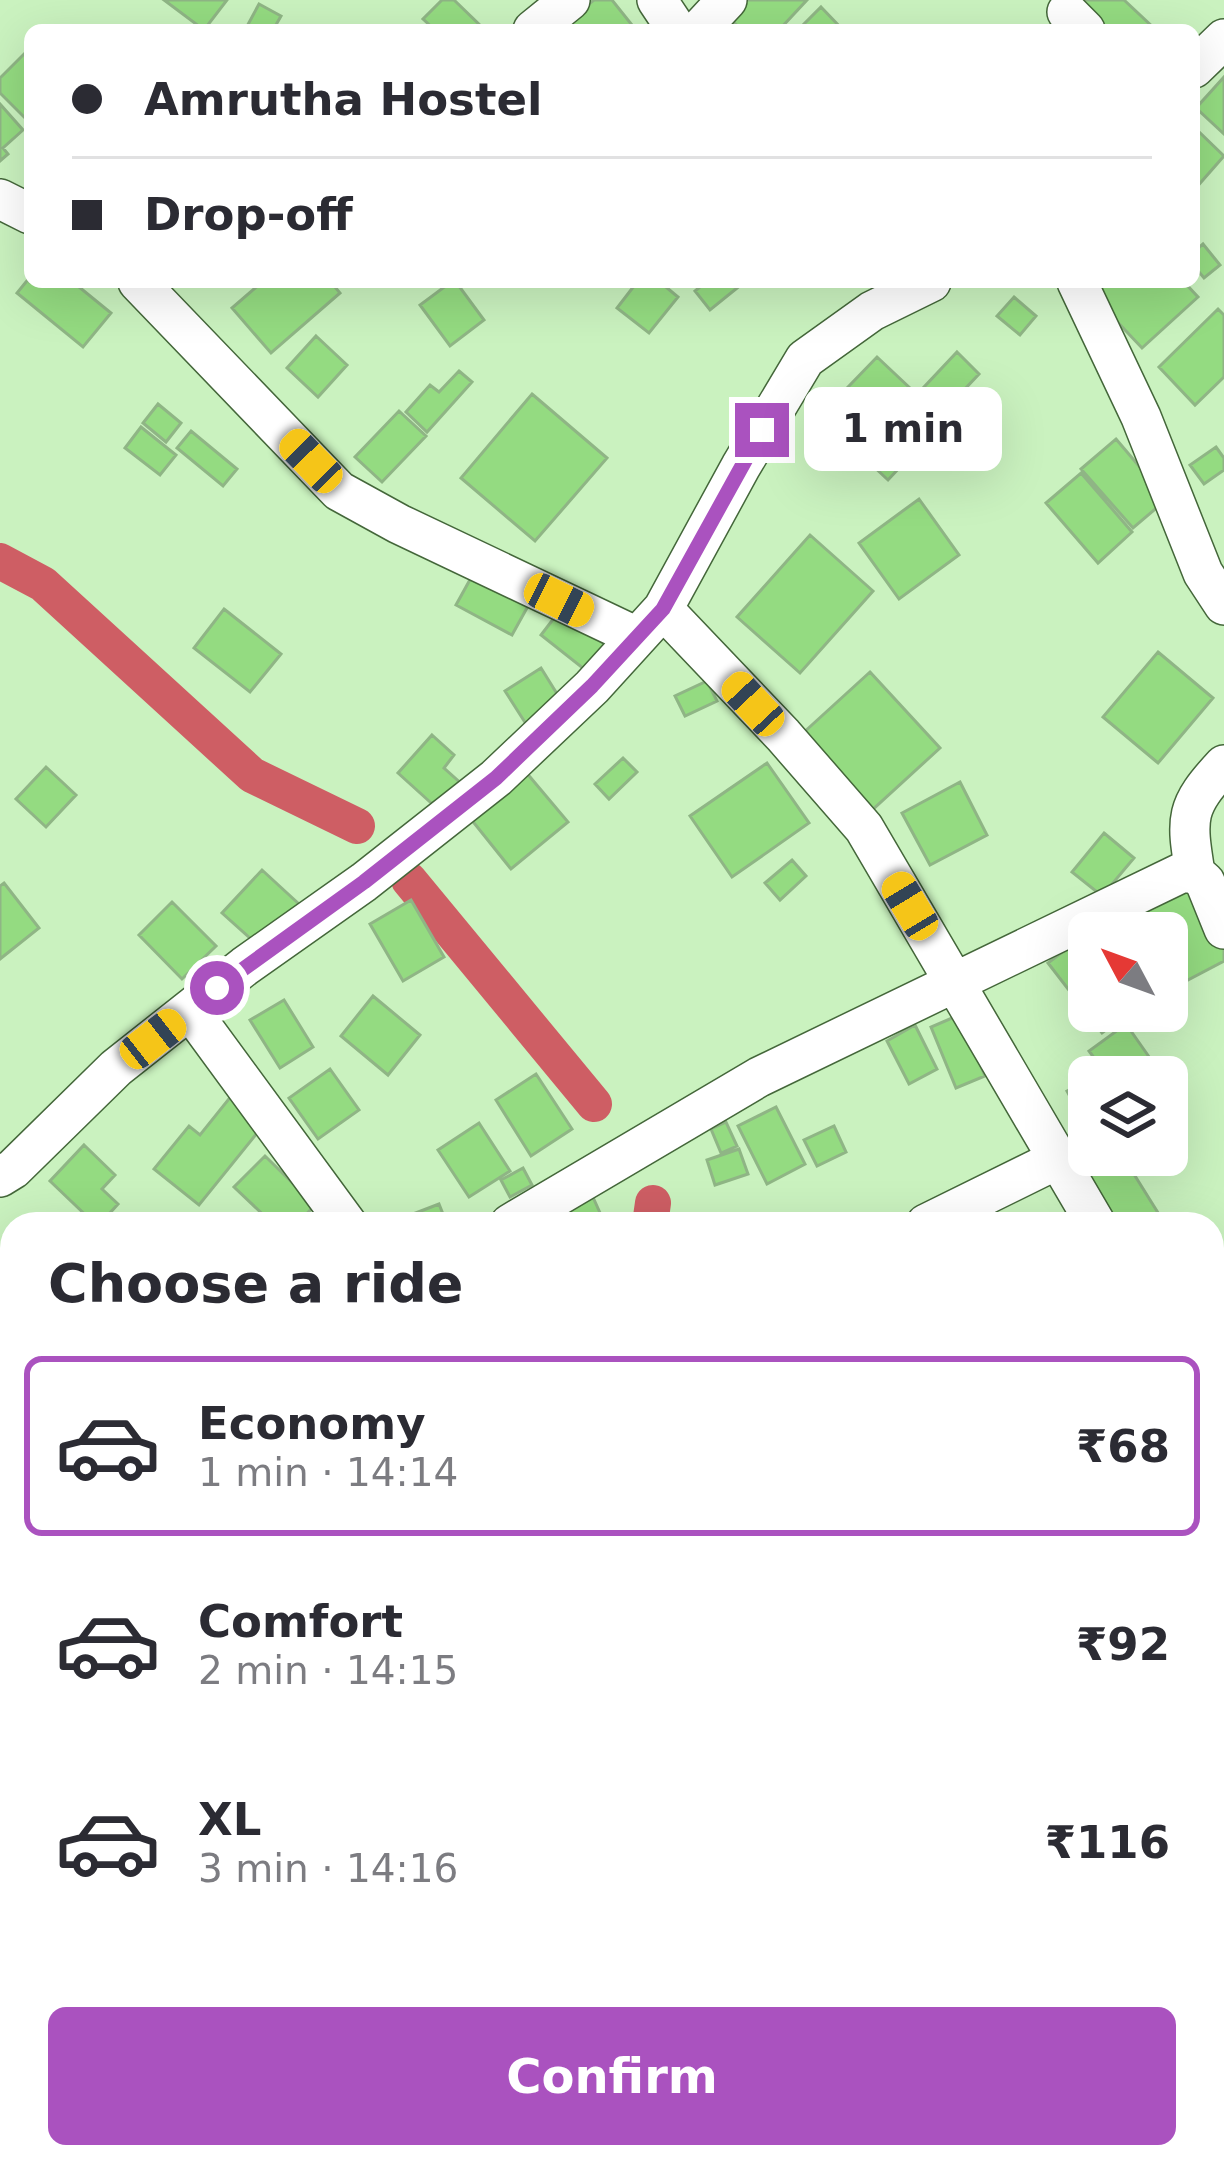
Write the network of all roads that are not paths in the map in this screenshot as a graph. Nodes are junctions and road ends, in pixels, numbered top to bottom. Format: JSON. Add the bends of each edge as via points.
{"nodes":[{"id":1,"x":570,"y":0,"type":"edge"},
{"id":2,"x":727,"y":0,"type":"edge"},
{"id":3,"x":540,"y":24,"type":"edge"},
{"id":4,"x":705,"y":24,"type":"edge"},
{"id":5,"x":1224,"y":38,"type":"edge"},
{"id":6,"x":1200,"y":62,"type":"edge"},
{"id":7,"x":144,"y":288,"type":"edge"},
{"id":8,"x":903,"y":288,"type":"edge"},
{"id":9,"x":1080,"y":288,"type":"edge"},
{"id":10,"x":862,"y":297,"type":"edge"},
{"id":11,"x":1217,"y":578,"type":"edge"},
{"id":12,"x":650,"y":623,"type":"junction"},
{"id":13,"x":1224,"y":765,"type":"edge"},
{"id":14,"x":1203,"y":849,"type":"edge"},
{"id":15,"x":1224,"y":928,"type":"edge"},
{"id":16,"x":957,"y":984,"type":"junction"},
{"id":17,"x":190,"y":1010,"type":"junction"},
{"id":18,"x":1058,"y":1159,"type":"junction"},
{"id":19,"x":4,"y":1164,"type":"edge"},
{"id":20,"x":338,"y":1212,"type":"edge"},
{"id":21,"x":530,"y":1212,"type":"edge"},
{"id":22,"x":950,"y":1212,"type":"edge"},
{"id":23,"x":1089,"y":1212,"type":"edge"}],
"edges":[{"from":1,"to":3,"type":"street"},
{"from":2,"to":4,"type":"street"},
{"from":5,"to":6,"type":"street"},
{"from":7,"to":12,"type":"street","via":[[340,491],[399,524]]},
{"from":8,"to":10,"type":"street"},
{"from":9,"to":11,"type":"street"},
{"from":10,"to":12,"type":"street","via":[[805,359]]},
{"from":12,"to":16,"type":"street","via":[[783,735],[864,828]]},
{"from":12,"to":17,"type":"street","via":[[496,778]]},
{"from":13,"to":14,"type":"street","via":[[1192,802]]},
{"from":14,"to":15,"type":"street","via":[[1205,882]]},
{"from":14,"to":16,"type":"street","via":[[1181,873]]},
{"from":16,"to":18,"type":"street"},
{"from":16,"to":21,"type":"street","via":[[759,1077]]},
{"from":17,"to":19,"type":"street"},
{"from":17,"to":20,"type":"street"},
{"from":18,"to":22,"type":"street"},
{"from":18,"to":23,"type":"street"}]}
